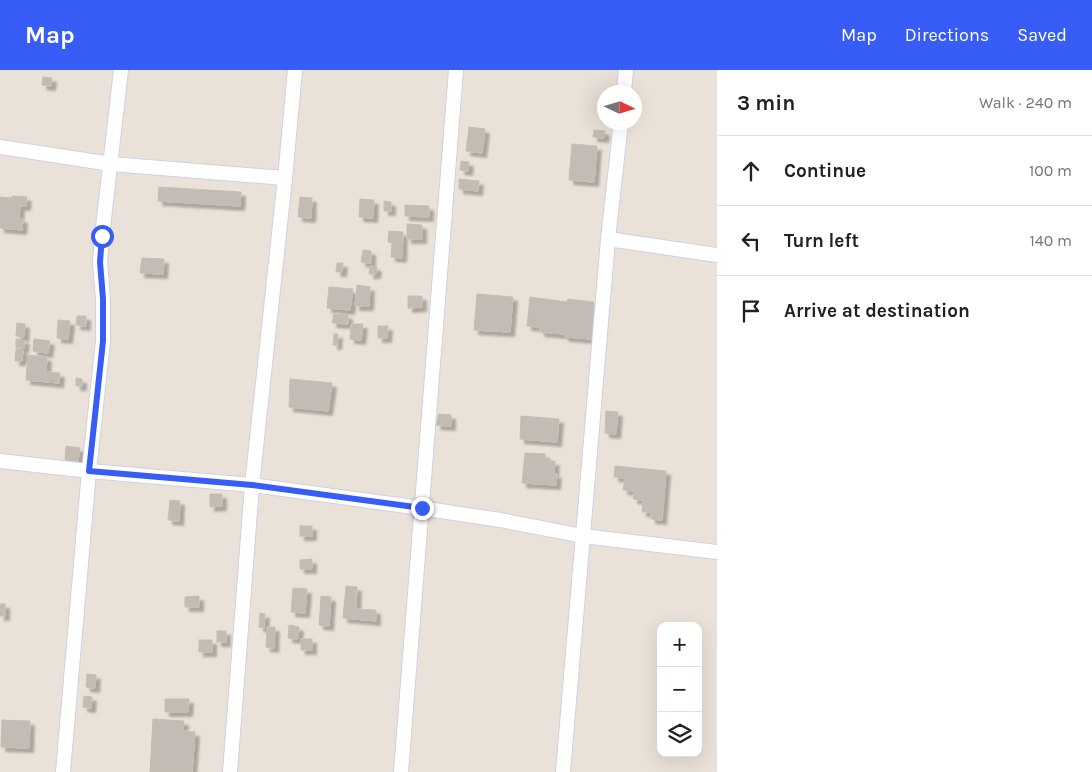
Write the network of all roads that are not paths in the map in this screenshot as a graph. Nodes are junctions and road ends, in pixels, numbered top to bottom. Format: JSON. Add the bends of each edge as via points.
{"nodes":[{"id":1,"x":121,"y":70,"type":"edge"},
{"id":2,"x":295,"y":70,"type":"edge"},
{"id":3,"x":456,"y":70,"type":"edge"},
{"id":4,"x":626,"y":70,"type":"edge"},
{"id":5,"x":625,"y":85,"type":"edge"},
{"id":6,"x":619,"y":130,"type":"edge"},
{"id":7,"x":0,"y":147,"type":"edge"},
{"id":8,"x":111,"y":164,"type":"junction"},
{"id":9,"x":285,"y":178,"type":"junction"},
{"id":10,"x":608,"y":239,"type":"junction"},
{"id":11,"x":717,"y":255,"type":"edge"},
{"id":12,"x":0,"y":461,"type":"edge"},
{"id":13,"x":89,"y":471,"type":"junction"},
{"id":14,"x":252,"y":485,"type":"junction"},
{"id":15,"x":422,"y":508,"type":"junction"},
{"id":16,"x":583,"y":536,"type":"junction"},
{"id":17,"x":717,"y":552,"type":"edge"},
{"id":18,"x":64,"y":772,"type":"edge"},
{"id":19,"x":230,"y":772,"type":"edge"},
{"id":20,"x":401,"y":772,"type":"edge"},
{"id":21,"x":563,"y":772,"type":"edge"}],
"edges":[{"from":1,"to":8,"type":"street"},
{"from":2,"to":9,"type":"street"},
{"from":3,"to":15,"type":"street"},
{"from":4,"to":5,"type":"street"},
{"from":6,"to":10,"type":"street"},
{"from":7,"to":8,"type":"street"},
{"from":8,"to":9,"type":"street"},
{"from":8,"to":13,"type":"street","via":[[100,262],[103,341]]},
{"from":9,"to":14,"type":"street"},
{"from":10,"to":11,"type":"street"},
{"from":10,"to":16,"type":"street"},
{"from":12,"to":13,"type":"street"},
{"from":13,"to":14,"type":"street"},
{"from":13,"to":18,"type":"street"},
{"from":14,"to":15,"type":"street"},
{"from":14,"to":19,"type":"street"},
{"from":15,"to":16,"type":"street"},
{"from":15,"to":20,"type":"street"},
{"from":16,"to":17,"type":"street"},
{"from":16,"to":21,"type":"street"}]}
